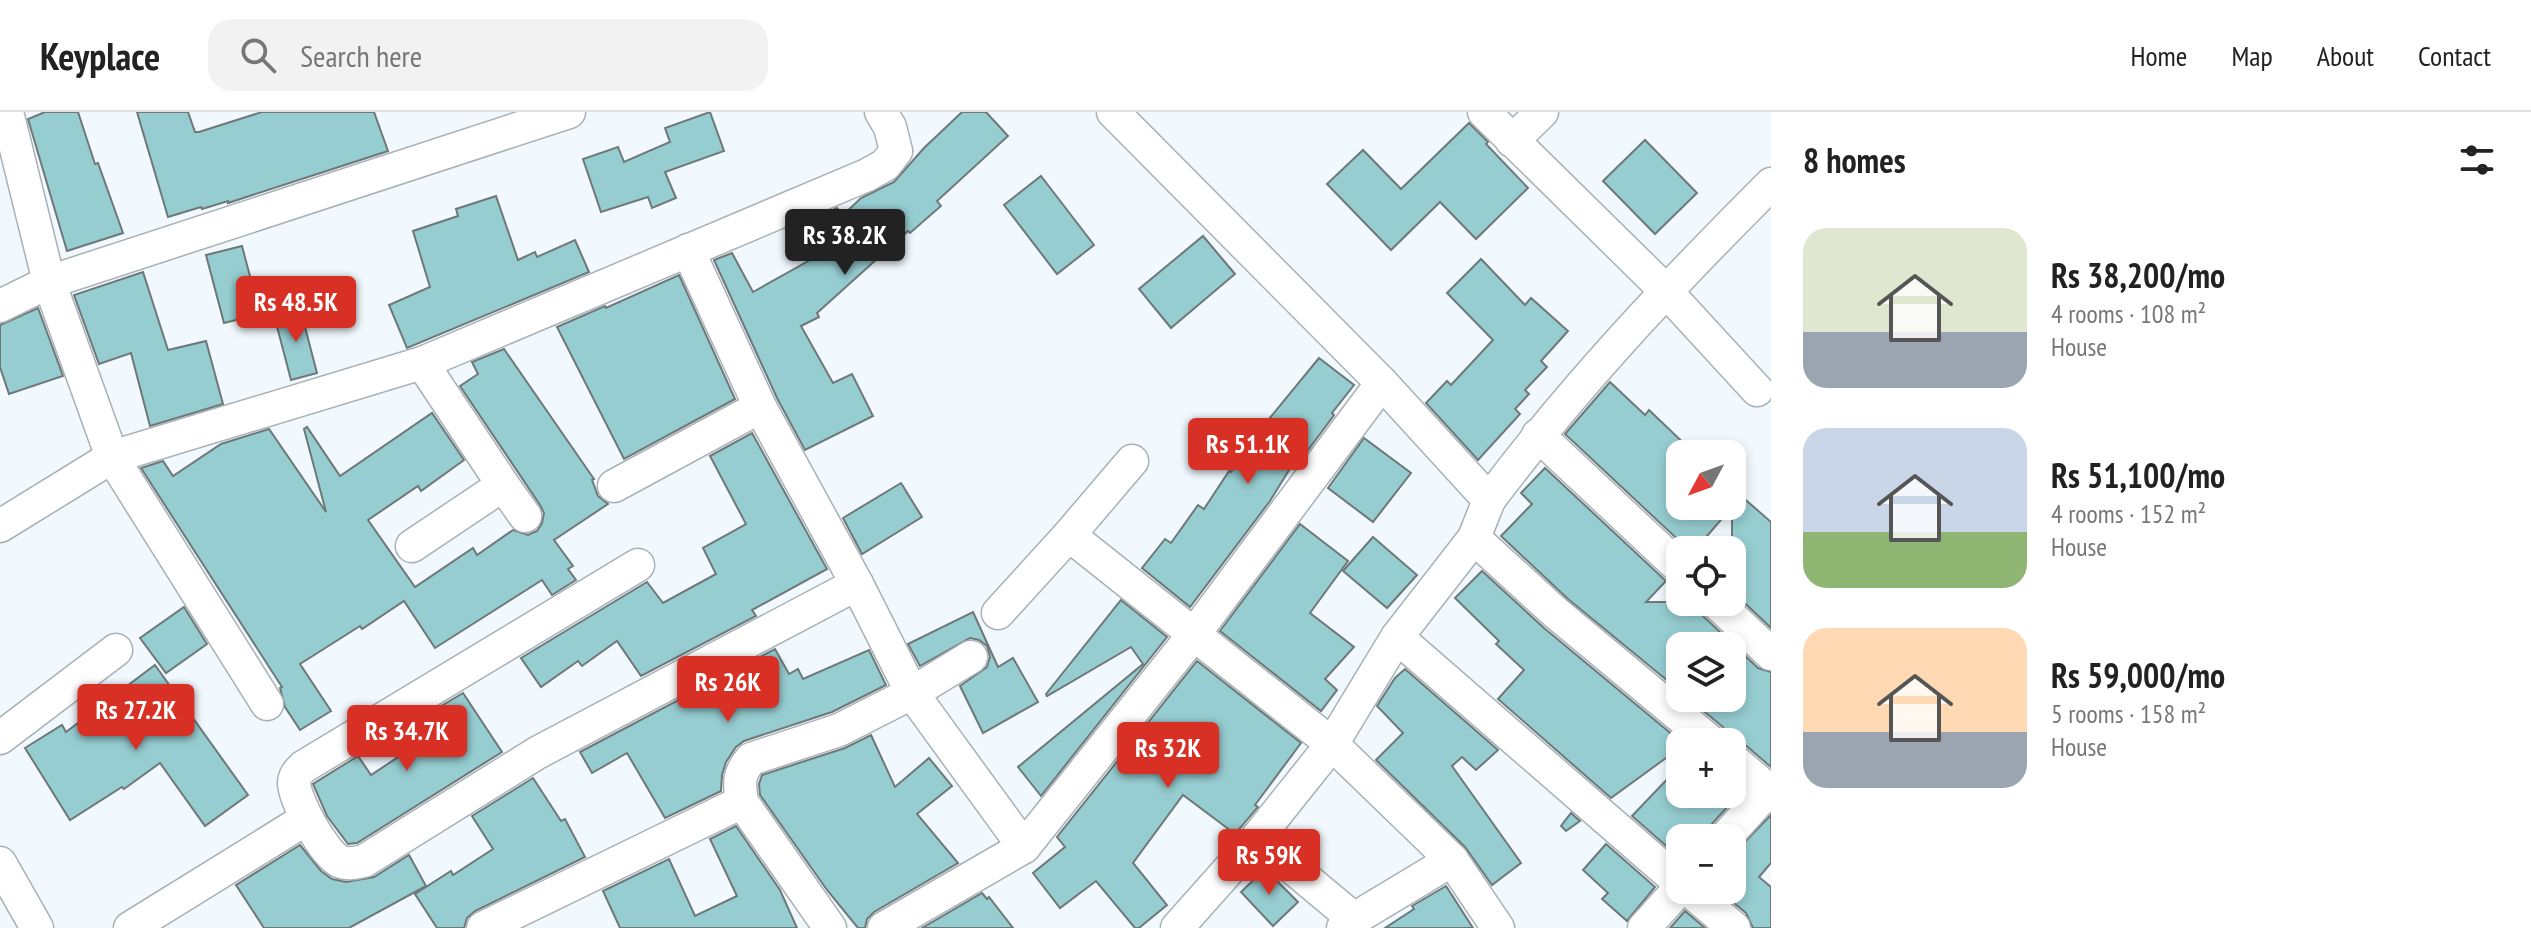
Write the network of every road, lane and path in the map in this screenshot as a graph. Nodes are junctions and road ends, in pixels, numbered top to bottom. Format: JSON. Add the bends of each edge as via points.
{"nodes":[{"id":1,"x":7,"y":112,"type":"edge"},
{"id":2,"x":569,"y":112,"type":"edge"},
{"id":3,"x":881,"y":112,"type":"edge"},
{"id":4,"x":1113,"y":112,"type":"edge"},
{"id":5,"x":1484,"y":112,"type":"edge"},
{"id":6,"x":1542,"y":112,"type":"edge"},
{"id":7,"x":0,"y":114,"type":"edge"},
{"id":8,"x":1512,"y":141,"type":"junction"},
{"id":9,"x":1771,"y":184,"type":"edge"},
{"id":10,"x":688,"y":250,"type":"junction"},
{"id":11,"x":49,"y":282,"type":"junction"},
{"id":12,"x":1665,"y":290,"type":"junction"},
{"id":13,"x":0,"y":306,"type":"edge"},
{"id":14,"x":422,"y":363,"type":"junction"},
{"id":15,"x":1382,"y":383,"type":"junction"},
{"id":16,"x":1757,"y":390,"type":"dead end"},
{"id":17,"x":760,"y":407,"type":"junction"},
{"id":18,"x":1538,"y":435,"type":"junction"},
{"id":19,"x":112,"y":457,"type":"junction"},
{"id":20,"x":1132,"y":461,"type":"dead end"},
{"id":21,"x":503,"y":485,"type":"junction"},
{"id":22,"x":614,"y":486,"type":"dead end"},
{"id":23,"x":1489,"y":500,"type":"junction"},
{"id":24,"x":525,"y":516,"type":"dead end"},
{"id":25,"x":0,"y":526,"type":"edge"},
{"id":26,"x":1069,"y":535,"type":"junction"},
{"id":27,"x":1474,"y":538,"type":"junction"},
{"id":28,"x":412,"y":546,"type":"dead end"},
{"id":29,"x":1666,"y":555,"type":"edge"},
{"id":30,"x":638,"y":565,"type":"dead end"},
{"id":31,"x":857,"y":584,"type":"junction"},
{"id":32,"x":998,"y":613,"type":"dead end"},
{"id":33,"x":1731,"y":616,"type":"edge"},
{"id":34,"x":1195,"y":633,"type":"junction"},
{"id":35,"x":1397,"y":637,"type":"junction"},
{"id":36,"x":116,"y":650,"type":"dead end"},
{"id":37,"x":1771,"y":654,"type":"edge"},
{"id":38,"x":971,"y":657,"type":"dead end"},
{"id":39,"x":912,"y":693,"type":"junction"},
{"id":40,"x":267,"y":704,"type":"dead end"},
{"id":41,"x":1694,"y":728,"type":"edge"},
{"id":42,"x":0,"y":738,"type":"edge"},
{"id":43,"x":1332,"y":744,"type":"junction"},
{"id":44,"x":1746,"y":770,"type":"edge"},
{"id":45,"x":1770,"y":789,"type":"edge"},
{"id":46,"x":742,"y":802,"type":"junction"},
{"id":47,"x":306,"y":819,"type":"junction"},
{"id":48,"x":1738,"y":824,"type":"edge"},
{"id":49,"x":1257,"y":838,"type":"junction"},
{"id":50,"x":1024,"y":847,"type":"junction"},
{"id":51,"x":1452,"y":860,"type":"junction"},
{"id":52,"x":0,"y":863,"type":"edge"},
{"id":53,"x":1666,"y":874,"type":"edge"},
{"id":54,"x":1666,"y":902,"type":"edge"},
{"id":55,"x":1706,"y":904,"type":"edge"},
{"id":56,"x":1348,"y":924,"type":"edge"},
{"id":57,"x":37,"y":928,"type":"edge"},
{"id":58,"x":130,"y":928,"type":"edge"},
{"id":59,"x":483,"y":928,"type":"edge"},
{"id":60,"x":830,"y":928,"type":"edge"},
{"id":61,"x":884,"y":928,"type":"edge"},
{"id":62,"x":1177,"y":928,"type":"edge"},
{"id":63,"x":1498,"y":928,"type":"edge"},
{"id":64,"x":1644,"y":928,"type":"edge"},
{"id":65,"x":1734,"y":928,"type":"edge"}],
"edges":[{"from":1,"to":7,"type":"street"},
{"from":1,"to":11,"type":"street"},
{"from":2,"to":11,"type":"street"},
{"from":3,"to":10,"type":"street","via":[[896,151],[885,165]]},
{"from":4,"to":15,"type":"street"},
{"from":5,"to":8,"type":"street"},
{"from":6,"to":8,"type":"street"},
{"from":8,"to":12,"type":"street"},
{"from":9,"to":12,"type":"street"},
{"from":10,"to":14,"type":"street"},
{"from":10,"to":17,"type":"street"},
{"from":11,"to":13,"type":"street"},
{"from":11,"to":19,"type":"street"},
{"from":12,"to":16,"type":"street"},
{"from":12,"to":18,"type":"street"},
{"from":14,"to":19,"type":"street"},
{"from":14,"to":21,"type":"street"},
{"from":15,"to":23,"type":"street"},
{"from":15,"to":34,"type":"street"},
{"from":17,"to":22,"type":"street"},
{"from":17,"to":31,"type":"street"},
{"from":18,"to":23,"type":"street"},
{"from":18,"to":29,"type":"street"},
{"from":19,"to":25,"type":"street"},
{"from":19,"to":40,"type":"street"},
{"from":20,"to":26,"type":"street"},
{"from":21,"to":24,"type":"street"},
{"from":21,"to":28,"type":"street"},
{"from":23,"to":27,"type":"street"},
{"from":26,"to":32,"type":"street"},
{"from":26,"to":34,"type":"street"},
{"from":27,"to":35,"type":"street"},
{"from":27,"to":41,"type":"street"},
{"from":30,"to":47,"type":"street","via":[[303,767],[294,783]]},
{"from":31,"to":39,"type":"street"},
{"from":31,"to":47,"type":"street","via":[[537,753],[364,861],[337,860]]},
{"from":33,"to":37,"type":"street"},
{"from":34,"to":43,"type":"street"},
{"from":34,"to":50,"type":"street"},
{"from":35,"to":43,"type":"street"},
{"from":35,"to":53,"type":"street"},
{"from":36,"to":42,"type":"street"},
{"from":38,"to":39,"type":"street"},
{"from":39,"to":46,"type":"street","via":[[839,730],[751,759],[739,783]]},
{"from":39,"to":50,"type":"street"},
{"from":43,"to":49,"type":"street"},
{"from":43,"to":51,"type":"street"},
{"from":44,"to":45,"type":"street"},
{"from":45,"to":48,"type":"street"},
{"from":46,"to":59,"type":"street"},
{"from":46,"to":60,"type":"street"},
{"from":47,"to":58,"type":"street"},
{"from":49,"to":56,"type":"street"},
{"from":49,"to":62,"type":"street"},
{"from":50,"to":61,"type":"street"},
{"from":51,"to":56,"type":"street"},
{"from":51,"to":63,"type":"street"},
{"from":52,"to":57,"type":"street"},
{"from":54,"to":64,"type":"street"},
{"from":55,"to":65,"type":"street"}]}
